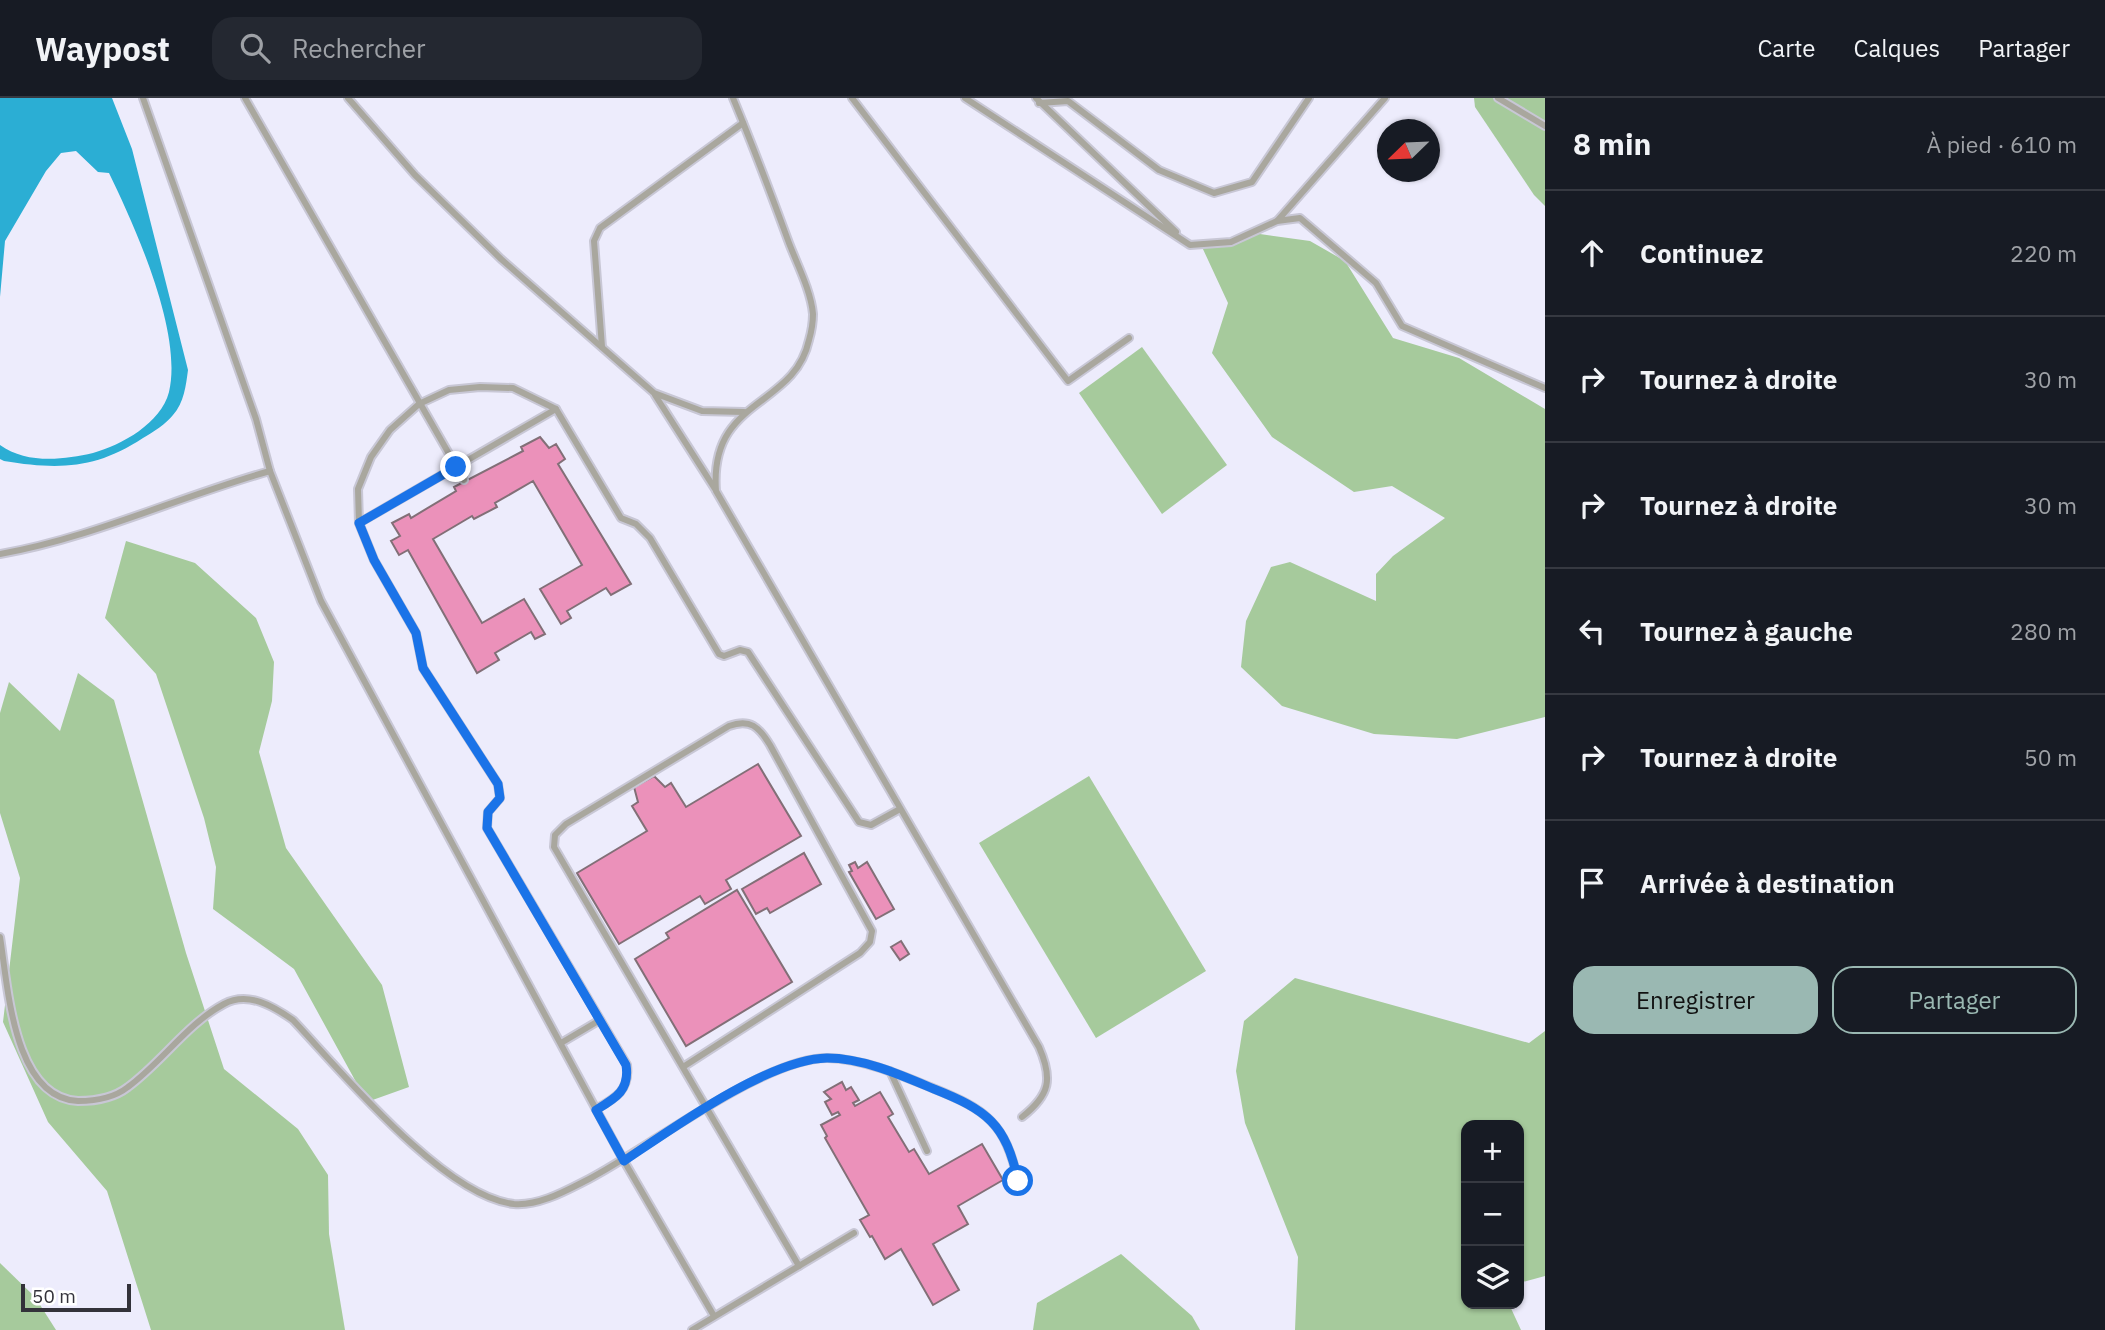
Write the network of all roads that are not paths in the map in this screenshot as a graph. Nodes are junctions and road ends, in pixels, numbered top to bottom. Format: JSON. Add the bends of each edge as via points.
{"nodes":[{"id":1,"x":143,"y":98,"type":"edge"},
{"id":2,"x":245,"y":98,"type":"edge"},
{"id":3,"x":348,"y":98,"type":"edge"},
{"id":4,"x":733,"y":98,"type":"edge"},
{"id":5,"x":852,"y":98,"type":"edge"},
{"id":6,"x":965,"y":98,"type":"edge"},
{"id":7,"x":1310,"y":98,"type":"edge"},
{"id":8,"x":1385,"y":98,"type":"edge"},
{"id":9,"x":1498,"y":98,"type":"edge"},
{"id":10,"x":1037,"y":100,"type":"edge"},
{"id":11,"x":743,"y":123,"type":"junction"},
{"id":12,"x":1545,"y":126,"type":"edge"},
{"id":13,"x":1277,"y":221,"type":"junction"},
{"id":14,"x":1190,"y":245,"type":"junction"},
{"id":15,"x":1129,"y":338,"type":"dead end"},
{"id":16,"x":602,"y":348,"type":"junction"},
{"id":17,"x":1545,"y":388,"type":"edge"},
{"id":18,"x":654,"y":393,"type":"junction"},
{"id":19,"x":419,"y":404,"type":"junction"},
{"id":20,"x":556,"y":410,"type":"junction"},
{"id":21,"x":744,"y":412,"type":"junction"},
{"id":22,"x":456,"y":467,"type":"junction"},
{"id":23,"x":270,"y":471,"type":"junction"},
{"id":24,"x":464,"y":480,"type":"dead end"},
{"id":25,"x":716,"y":491,"type":"junction"},
{"id":26,"x":359,"y":523,"type":"junction"},
{"id":27,"x":0,"y":554,"type":"edge"},
{"id":28,"x":900,"y":809,"type":"junction"},
{"id":29,"x":0,"y":937,"type":"edge"},
{"id":30,"x":600,"y":1020,"type":"junction"},
{"id":31,"x":561,"y":1043,"type":"junction"},
{"id":32,"x":683,"y":1067,"type":"junction"},
{"id":33,"x":890,"y":1071,"type":"junction"},
{"id":34,"x":707,"y":1108,"type":"junction"},
{"id":35,"x":596,"y":1110,"type":"junction"},
{"id":36,"x":1022,"y":1117,"type":"dead end"},
{"id":37,"x":927,"y":1151,"type":"dead end"},
{"id":38,"x":624,"y":1161,"type":"junction"},
{"id":39,"x":1018,"y":1181,"type":"dead end"},
{"id":40,"x":854,"y":1233,"type":"dead end"},
{"id":41,"x":799,"y":1266,"type":"junction"},
{"id":42,"x":714,"y":1316,"type":"junction"},
{"id":43,"x":692,"y":1330,"type":"edge"}],
"edges":[{"from":1,"to":23,"type":"lane","via":[[256,419]]},
{"from":2,"to":19,"type":"lane"},
{"from":3,"to":16,"type":"lane","via":[[415,175]]},
{"from":4,"to":11,"type":"lane"},
{"from":5,"to":15,"type":"lane","via":[[1068,381]]},
{"from":6,"to":14,"type":"lane"},
{"from":7,"to":10,"type":"lane","via":[[1252,182],[1214,193],[1159,170],[1068,101]]},
{"from":8,"to":13,"type":"lane"},
{"from":9,"to":12,"type":"lane"},
{"from":10,"to":14,"type":"lane"},
{"from":11,"to":16,"type":"lane","via":[[600,228],[594,242]]},
{"from":11,"to":21,"type":"lane","via":[[813,313],[809,341],[791,377]]},
{"from":13,"to":14,"type":"lane","via":[[1231,242]]},
{"from":13,"to":17,"type":"lane","via":[[1300,218],[1376,283],[1402,326]]},
{"from":16,"to":18,"type":"lane"},
{"from":18,"to":21,"type":"lane","via":[[702,411]]},
{"from":18,"to":25,"type":"lane"},
{"from":19,"to":20,"type":"lane","via":[[449,390],[513,388]]},
{"from":19,"to":22,"type":"lane"},
{"from":19,"to":26,"type":"lane","via":[[390,430],[371,457],[358,489]]},
{"from":20,"to":22,"type":"lane"},
{"from":20,"to":28,"type":"lane","via":[[621,518],[636,524],[650,538],[719,654],[748,652],[859,822],[871,825]]},
{"from":21,"to":25,"type":"lane","via":[[718,450]]},
{"from":22,"to":24,"type":"lane"},
{"from":22,"to":26,"type":"lane"},
{"from":23,"to":27,"type":"lane"},
{"from":23,"to":31,"type":"lane","via":[[321,601]]},
{"from":25,"to":28,"type":"lane"},
{"from":26,"to":30,"type":"lane","via":[[374,560],[416,633],[423,668],[498,784],[500,798],[488,812],[487,828]]},
{"from":28,"to":36,"type":"lane","via":[[1048,1067],[1048,1086],[1037,1106]]},
{"from":29,"to":38,"type":"lane","via":[[20,1044],[44,1090],[67,1100],[95,1101],[126,1089],[226,1003],[254,999],[293,1020],[386,1119],[440,1166],[484,1196],[515,1204],[541,1200]]},
{"from":30,"to":31,"type":"lane"},
{"from":30,"to":35,"type":"lane","via":[[626,1065],[628,1079],[622,1092]]},
{"from":31,"to":35,"type":"lane"},
{"from":32,"to":32,"type":"lane","via":[[558,858],[555,835],[729,726],[749,722],[770,745],[872,931],[870,942],[860,953]]},
{"from":32,"to":34,"type":"lane"},
{"from":33,"to":34,"type":"lane","via":[[827,1058],[802,1061]]},
{"from":33,"to":37,"type":"lane"},
{"from":33,"to":39,"type":"lane","via":[[962,1100],[992,1120],[1011,1147]]},
{"from":34,"to":38,"type":"lane"},
{"from":34,"to":41,"type":"lane"},
{"from":35,"to":38,"type":"lane"},
{"from":38,"to":42,"type":"lane"},
{"from":40,"to":41,"type":"lane"},
{"from":41,"to":42,"type":"lane"},
{"from":42,"to":43,"type":"lane"}]}
